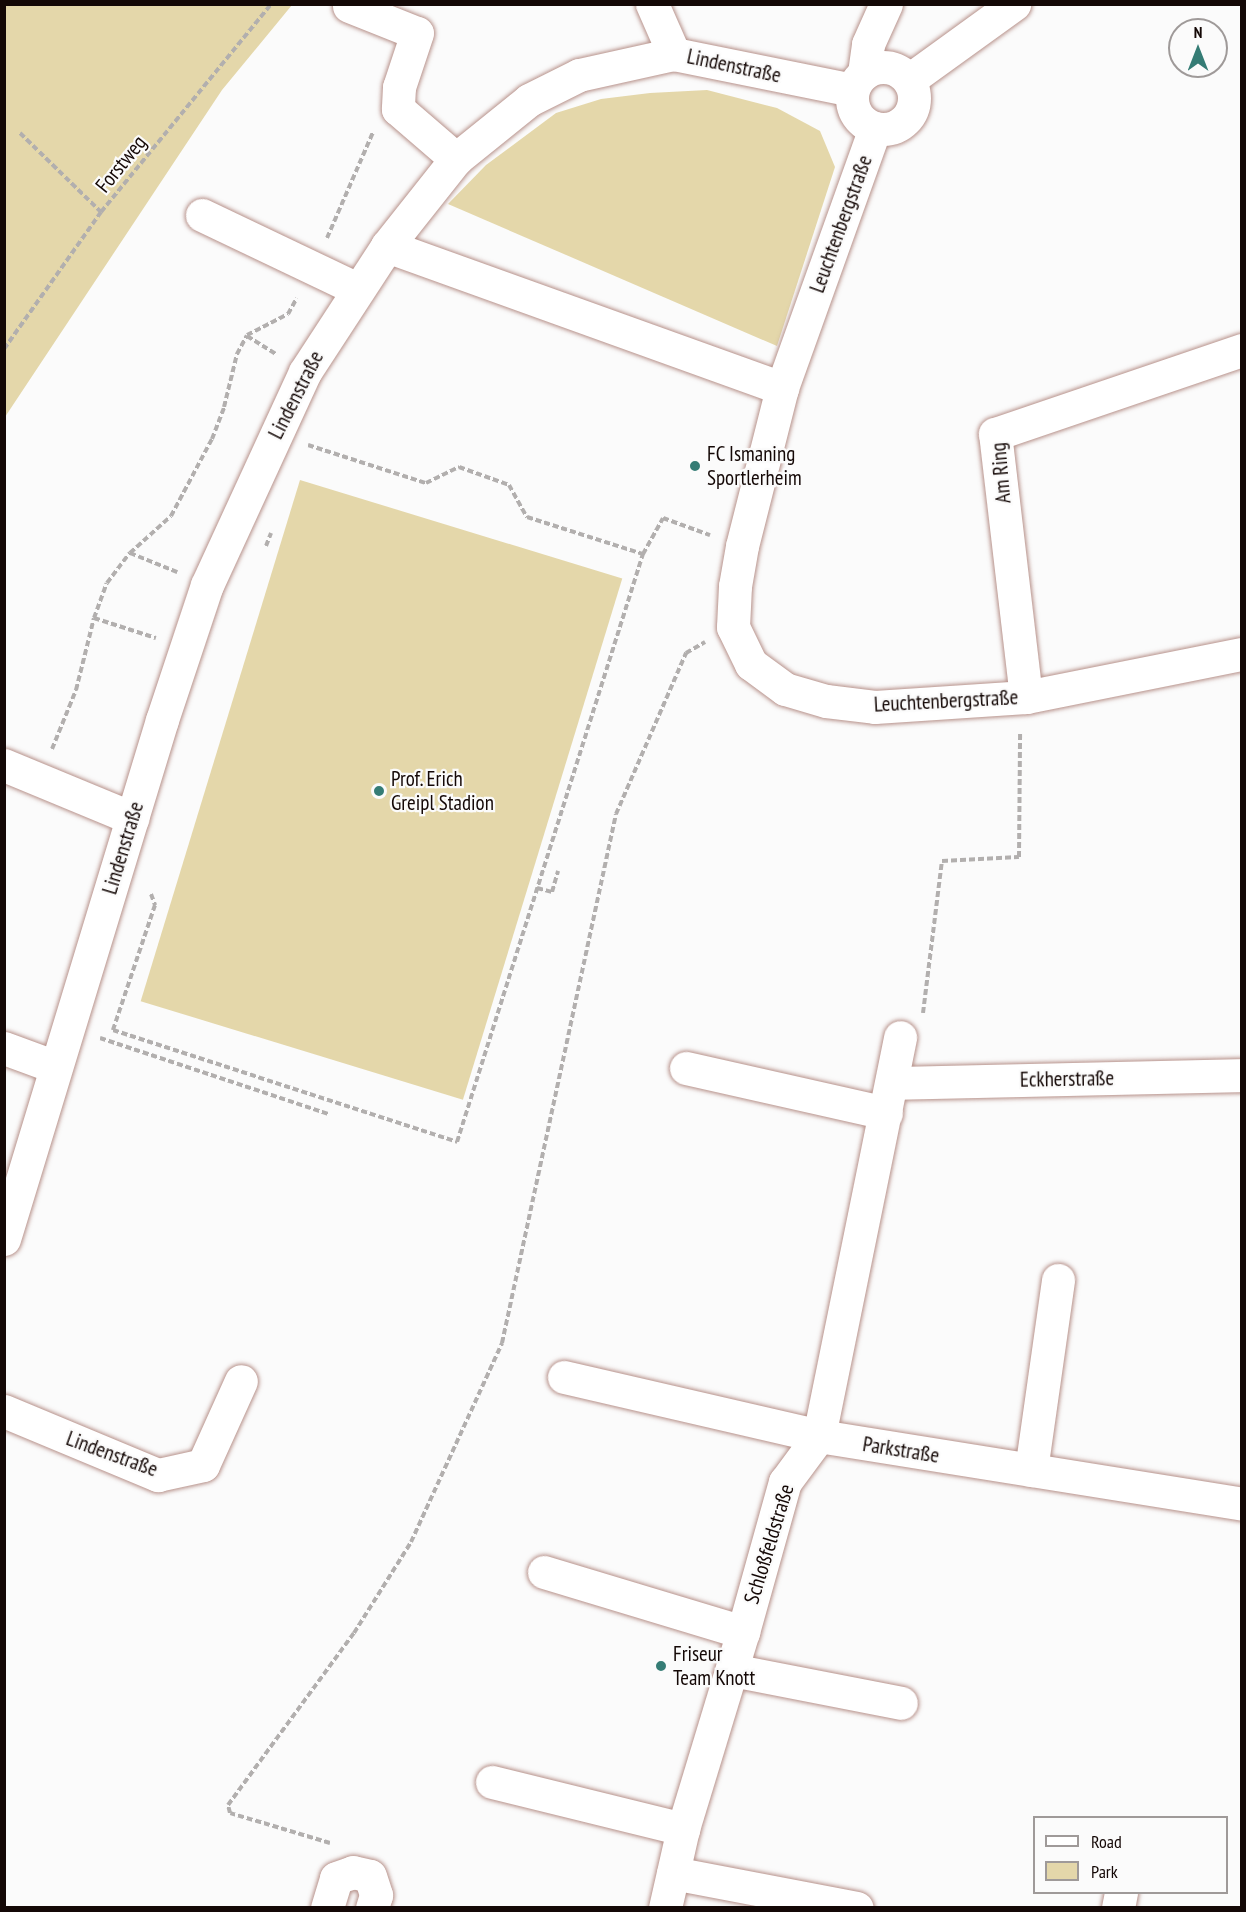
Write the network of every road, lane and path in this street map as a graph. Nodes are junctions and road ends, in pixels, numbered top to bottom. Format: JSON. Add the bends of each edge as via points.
{"nodes":[{"id":1,"x":272,"y":4,"type":"edge"},
{"id":2,"x":652,"y":4,"type":"edge"},
{"id":3,"x":679,"y":4,"type":"edge"},
{"id":4,"x":886,"y":4,"type":"edge"},
{"id":5,"x":1014,"y":4,"type":"edge"},
{"id":6,"x":349,"y":6,"type":"edge"},
{"id":7,"x":674,"y":54,"type":"junction"},
{"id":8,"x":909,"y":80,"type":"junction"},
{"id":9,"x":858,"y":82,"type":"junction"},
{"id":10,"x":398,"y":109,"type":"junction"},
{"id":11,"x":875,"y":128,"type":"junction"},
{"id":12,"x":20,"y":133,"type":"dead end"},
{"id":13,"x":456,"y":159,"type":"junction"},
{"id":14,"x":101,"y":212,"type":"junction"},
{"id":15,"x":202,"y":215,"type":"dead end"},
{"id":16,"x":387,"y":246,"type":"junction"},
{"id":17,"x":313,"y":268,"type":"junction"},
{"id":18,"x":357,"y":289,"type":"junction"},
{"id":19,"x":4,"y":349,"type":"edge"},
{"id":20,"x":1242,"y":350,"type":"edge"},
{"id":21,"x":782,"y":388,"type":"junction"},
{"id":22,"x":303,"y":444,"type":"dead end"},
{"id":23,"x":274,"y":526,"type":"dead end"},
{"id":24,"x":266,"y":546,"type":"dead end"},
{"id":25,"x":742,"y":546,"type":"junction"},
{"id":26,"x":130,"y":553,"type":"junction"},
{"id":27,"x":642,"y":554,"type":"junction"},
{"id":28,"x":207,"y":585,"type":"junction"},
{"id":29,"x":93,"y":618,"type":"junction"},
{"id":30,"x":733,"y":627,"type":"junction"},
{"id":31,"x":185,"y":648,"type":"junction"},
{"id":32,"x":1242,"y":654,"type":"edge"},
{"id":33,"x":1026,"y":697,"type":"junction"},
{"id":34,"x":4,"y":765,"type":"edge"},
{"id":35,"x":39,"y":780,"type":"junction"},
{"id":36,"x":132,"y":818,"type":"junction"},
{"id":37,"x":558,"y":871,"type":"dead end"},
{"id":38,"x":537,"y":888,"type":"junction"},
{"id":39,"x":151,"y":894,"type":"dead end"},
{"id":40,"x":68,"y":1029,"type":"junction"},
{"id":41,"x":900,"y":1037,"type":"joint"},
{"id":42,"x":4,"y":1048,"type":"edge"},
{"id":43,"x":56,"y":1067,"type":"junction"},
{"id":44,"x":686,"y":1068,"type":"dead end"},
{"id":45,"x":1242,"y":1074,"type":"edge"},
{"id":46,"x":889,"y":1098,"type":"junction"},
{"id":47,"x":329,"y":1114,"type":"dead end"},
{"id":48,"x":4,"y":1239,"type":"edge"},
{"id":49,"x":1058,"y":1280,"type":"dead end"},
{"id":50,"x":564,"y":1377,"type":"dead end"},
{"id":51,"x":241,"y":1381,"type":"dead end"},
{"id":52,"x":4,"y":1411,"type":"edge"},
{"id":53,"x":819,"y":1436,"type":"junction"},
{"id":54,"x":1031,"y":1470,"type":"junction"},
{"id":55,"x":1242,"y":1504,"type":"edge"},
{"id":56,"x":544,"y":1572,"type":"dead end"},
{"id":57,"x":743,"y":1632,"type":"junction"},
{"id":58,"x":732,"y":1670,"type":"junction"},
{"id":59,"x":901,"y":1703,"type":"dead end"},
{"id":60,"x":492,"y":1782,"type":"dead end"},
{"id":61,"x":683,"y":1829,"type":"junction"},
{"id":62,"x":352,"y":1872,"type":"junction"},
{"id":63,"x":673,"y":1873,"type":"junction"},
{"id":64,"x":327,"y":1908,"type":"edge"},
{"id":65,"x":372,"y":1908,"type":"edge"},
{"id":66,"x":665,"y":1908,"type":"edge"},
{"id":67,"x":857,"y":1908,"type":"edge"}],
"edges":[{"from":1,"to":14,"type":"path","name":"Forstweg"},
{"from":2,"to":7,"type":"street"},
{"from":3,"to":7,"type":"street"},
{"from":4,"to":9,"type":"street","via":[[868,44]]},
{"from":5,"to":8,"type":"street"},
{"from":6,"to":10,"type":"street","via":[[417,33],[399,87]]},
{"from":7,"to":9,"type":"street","name":"Lindenstraße"},
{"from":7,"to":13,"type":"street","name":"Lindenstraße","via":[[579,75],[529,100]]},
{"from":8,"to":9,"type":"street","via":[[883,66]]},
{"from":8,"to":11,"type":"street","via":[[914,89],[912,111],[897,126]]},
{"from":9,"to":11,"type":"street","via":[[854,109]]},
{"from":10,"to":13,"type":"street"},
{"from":10,"to":17,"type":"path","via":[[378,120]]},
{"from":11,"to":21,"type":"street","name":"Leuchtenbergstraße"},
{"from":12,"to":14,"type":"path"},
{"from":13,"to":16,"type":"street","name":"Lindenstraße"},
{"from":14,"to":19,"type":"path","name":"Forstweg"},
{"from":15,"to":17,"type":"street"},
{"from":16,"to":18,"type":"street","name":"Lindenstraße"},
{"from":16,"to":21,"type":"street"},
{"from":17,"to":18,"type":"street"},
{"from":17,"to":26,"type":"path","via":[[288,314],[247,335],[237,354],[212,439],[171,516]]},
{"from":18,"to":28,"type":"street","name":"Lindenstraße","via":[[305,372]]},
{"from":20,"to":33,"type":"street","name":"Am Ring","via":[[995,434]]},
{"from":21,"to":25,"type":"street","name":"Leuchtenbergstraße"},
{"from":22,"to":27,"type":"path","via":[[426,483],[459,467],[509,485],[527,517]]},
{"from":23,"to":24,"type":"path"},
{"from":25,"to":27,"type":"path","via":[[663,518]]},
{"from":25,"to":30,"type":"street","name":"Leuchtenbergstraße"},
{"from":26,"to":28,"type":"path"},
{"from":26,"to":29,"type":"path","via":[[107,583]]},
{"from":27,"to":38,"type":"path"},
{"from":28,"to":31,"type":"street","name":"Lindenstraße"},
{"from":29,"to":31,"type":"path"},
{"from":29,"to":35,"type":"path","via":[[76,690]]},
{"from":30,"to":33,"type":"street","name":"Leuchtenbergstraße","via":[[751,664],[785,689],[826,701],[875,707]]},
{"from":30,"to":62,"type":"path","via":[[686,653],[616,814],[502,1343],[411,1542],[354,1633],[228,1805],[230,1813],[331,1844]]},
{"from":31,"to":36,"type":"street","name":"Lindenstraße"},
{"from":32,"to":33,"type":"street","name":"Leuchtenbergstraße"},
{"from":33,"to":41,"type":"path","via":[[1020,715],[1019,857],[942,861],[922,1024]]},
{"from":34,"to":35,"type":"street"},
{"from":35,"to":36,"type":"street"},
{"from":36,"to":40,"type":"street","name":"Lindenstraße"},
{"from":37,"to":38,"type":"path","via":[[552,892]]},
{"from":38,"to":39,"type":"path","via":[[457,1142],[112,1030],[155,905]]},
{"from":40,"to":43,"type":"street","name":"Lindenstraße"},
{"from":40,"to":47,"type":"path"},
{"from":41,"to":46,"type":"street","name":"Schloßfeldstraße"},
{"from":42,"to":43,"type":"street"},
{"from":43,"to":48,"type":"street","name":"Lindenstraße"},
{"from":44,"to":46,"type":"street"},
{"from":45,"to":46,"type":"street","name":"Eckherstraße"},
{"from":46,"to":53,"type":"street","name":"Schloßfeldstraße"},
{"from":49,"to":54,"type":"street"},
{"from":50,"to":53,"type":"street","name":"Parkstraße"},
{"from":51,"to":52,"type":"street","name":"Lindenstraße","via":[[203,1465],[158,1476]]},
{"from":53,"to":54,"type":"street","name":"Parkstraße"},
{"from":53,"to":57,"type":"street","name":"Schloßfeldstraße","via":[[784,1482]]},
{"from":54,"to":55,"type":"street","name":"Parkstraße"},
{"from":56,"to":57,"type":"street"},
{"from":57,"to":58,"type":"street","name":"Schloßfeldstraße"},
{"from":58,"to":59,"type":"street"},
{"from":58,"to":61,"type":"street","name":"Schloßfeldstraße"},
{"from":60,"to":61,"type":"street"},
{"from":61,"to":63,"type":"street","name":"Schloßfeldstraße"},
{"from":62,"to":64,"type":"street","via":[[336,1878]]},
{"from":62,"to":65,"type":"street","via":[[370,1876],[376,1895]]},
{"from":63,"to":66,"type":"street","name":"Schloßfeldstraße"},
{"from":63,"to":67,"type":"street"}]}
